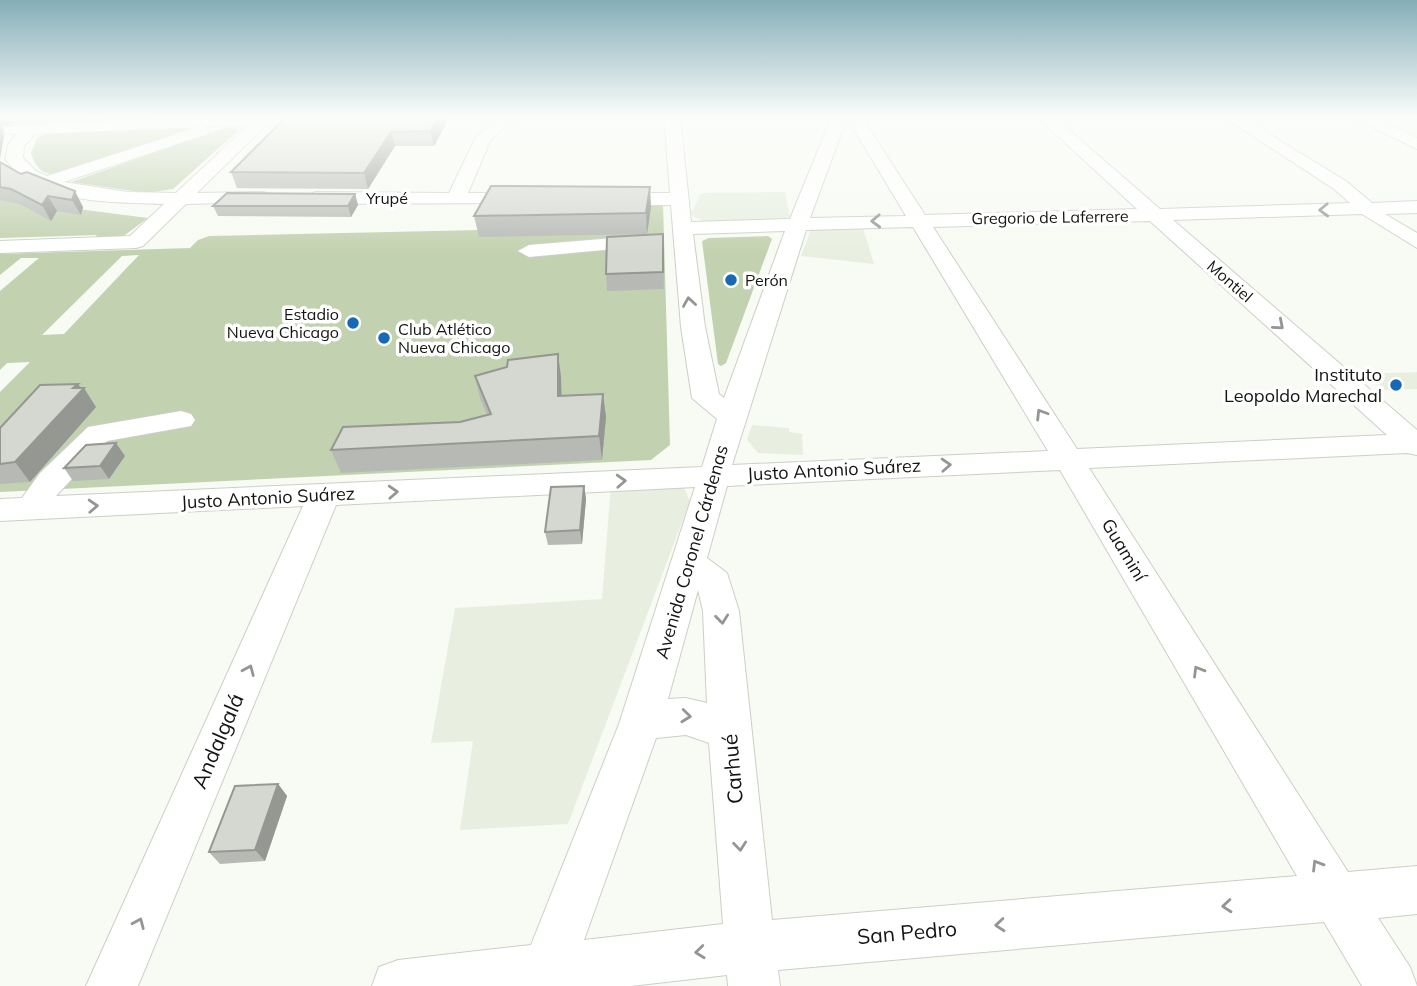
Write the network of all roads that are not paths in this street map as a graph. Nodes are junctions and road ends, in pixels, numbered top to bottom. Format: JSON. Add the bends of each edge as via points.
{"nodes":[{"id":1,"x":16,"y":162,"type":"edge"},
{"id":2,"x":105,"y":162,"type":"edge"},
{"id":3,"x":217,"y":162,"type":"edge"},
{"id":4,"x":473,"y":162,"type":"edge"},
{"id":5,"x":677,"y":162,"type":"edge"},
{"id":6,"x":822,"y":162,"type":"edge"},
{"id":7,"x":883,"y":162,"type":"edge"},
{"id":8,"x":1095,"y":162,"type":"edge"},
{"id":9,"x":1303,"y":162,"type":"edge"},
{"id":10,"x":43,"y":183,"type":"junction"},
{"id":11,"x":181,"y":197,"type":"junction"},
{"id":12,"x":456,"y":198,"type":"junction"},
{"id":13,"x":548,"y":199,"type":"edge"},
{"id":14,"x":588,"y":199,"type":"edge"},
{"id":15,"x":681,"y":199,"type":"junction"},
{"id":16,"x":1417,"y":207,"type":"edge"},
{"id":17,"x":1368,"y":208,"type":"junction"},
{"id":18,"x":1155,"y":215,"type":"junction"},
{"id":19,"x":920,"y":219,"type":"junction"},
{"id":20,"x":798,"y":223,"type":"junction"},
{"id":21,"x":683,"y":234,"type":"junction"},
{"id":22,"x":1417,"y":242,"type":"edge"},
{"id":23,"x":0,"y":247,"type":"edge"},
{"id":24,"x":529,"y":251,"type":"dead end"},
{"id":25,"x":732,"y":416,"type":"junction"},
{"id":26,"x":181,"y":421,"type":"dead end"},
{"id":27,"x":1416,"y":444,"type":"edge"},
{"id":28,"x":1069,"y":460,"type":"junction"},
{"id":29,"x":713,"y":476,"type":"junction"},
{"id":30,"x":324,"y":496,"type":"junction"},
{"id":31,"x":15,"y":510,"type":"edge"},
{"id":32,"x":690,"y":563,"type":"junction"},
{"id":33,"x":640,"y":724,"type":"junction"},
{"id":34,"x":729,"y":733,"type":"junction"},
{"id":35,"x":1417,"y":890,"type":"edge"},
{"id":36,"x":1336,"y":897,"type":"junction"},
{"id":37,"x":752,"y":966,"type":"edge"},
{"id":38,"x":544,"y":979,"type":"edge"},
{"id":39,"x":112,"y":986,"type":"edge"},
{"id":40,"x":398,"y":986,"type":"edge"},
{"id":41,"x":1391,"y":986,"type":"edge"}],
"edges":[{"from":1,"to":10,"type":"street","name":"Yrupé","via":[[27,175]]},
{"from":2,"to":10,"type":"street"},
{"from":3,"to":11,"type":"street"},
{"from":4,"to":12,"type":"street"},
{"from":5,"to":15,"type":"street"},
{"from":6,"to":20,"type":"street","name":"Avenida Coronel Cárdenas"},
{"from":7,"to":19,"type":"street","name":"Guaminí"},
{"from":8,"to":18,"type":"street","name":"Montiel"},
{"from":9,"to":17,"type":"street"},
{"from":10,"to":11,"type":"street","name":"Yrupé","via":[[103,195]]},
{"from":11,"to":12,"type":"street","name":"Yrupé"},
{"from":11,"to":23,"type":"street","via":[[136,242]]},
{"from":12,"to":13,"type":"street","name":"Yrupé"},
{"from":14,"to":15,"type":"street"},
{"from":15,"to":21,"type":"street"},
{"from":16,"to":17,"type":"street","name":"Gregorio de Laferrere"},
{"from":17,"to":18,"type":"street","name":"Gregorio de Laferrere","one_way":true},
{"from":17,"to":22,"type":"street"},
{"from":18,"to":19,"type":"street","name":"Gregorio de Laferrere"},
{"from":18,"to":27,"type":"street","name":"Montiel","one_way":true},
{"from":19,"to":20,"type":"street","name":"Gregorio de Laferrere","one_way":true},
{"from":28,"to":19,"type":"street","name":"Guaminí","one_way":true},
{"from":20,"to":21,"type":"street","name":"Gregorio de Laferrere"},
{"from":20,"to":25,"type":"street","name":"Avenida Coronel Cárdenas"},
{"from":21,"to":24,"type":"street","name":"Gregorio de Laferrere"},
{"from":25,"to":21,"type":"street","one_way":true,"via":[[706,398],[683,263]]},
{"from":25,"to":29,"type":"street","name":"Avenida Coronel Cárdenas"},
{"from":26,"to":31,"type":"street","via":[[98,433]]},
{"from":27,"to":28,"type":"street","name":"Justo Antonio Suárez"},
{"from":29,"to":28,"type":"street","name":"Justo Antonio Suárez","one_way":true},
{"from":36,"to":28,"type":"street","name":"Guaminí","one_way":true},
{"from":30,"to":29,"type":"street","name":"Justo Antonio Suárez","one_way":true},
{"from":29,"to":32,"type":"street","name":"Avenida Coronel Cárdenas"},
{"from":31,"to":30,"type":"street","name":"Justo Antonio Suárez","one_way":true},
{"from":39,"to":30,"type":"street","name":"Andalgalá","one_way":true},
{"from":32,"to":33,"type":"street","name":"Avenida Coronel Cárdenas"},
{"from":32,"to":34,"type":"street","name":"Carhué","one_way":true,"via":[[714,583],[721,611]]},
{"from":33,"to":34,"type":"street","one_way":true,"via":[[682,714]]},
{"from":33,"to":38,"type":"street","name":"Avenida Coronel Cárdenas"},
{"from":34,"to":37,"type":"street","name":"Carhué","one_way":true},
{"from":35,"to":36,"type":"street","name":"San Pedro"},
{"from":36,"to":37,"type":"street","name":"San Pedro","one_way":true},
{"from":36,"to":41,"type":"street","name":"Guaminí"},
{"from":37,"to":38,"type":"street","name":"San Pedro","one_way":true},
{"from":38,"to":40,"type":"street","name":"San Pedro"}]}
